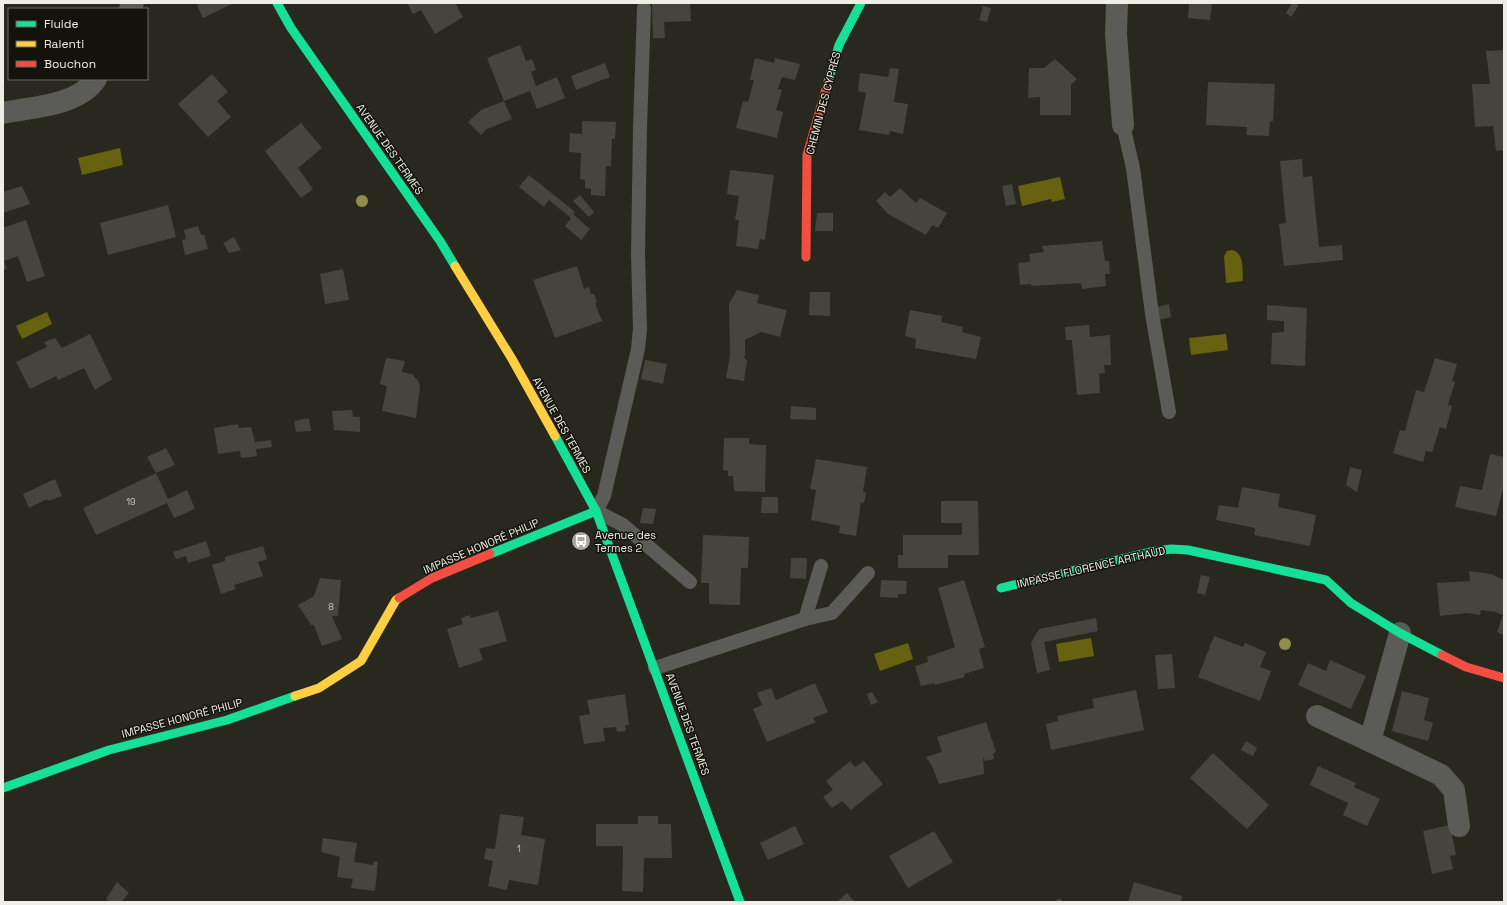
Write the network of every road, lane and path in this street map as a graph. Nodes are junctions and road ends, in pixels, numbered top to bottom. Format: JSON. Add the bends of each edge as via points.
{"nodes":[{"id":1,"x":277,"y":3,"type":"edge"},
{"id":2,"x":861,"y":3,"type":"edge"},
{"id":3,"x":1117,"y":3,"type":"edge"},
{"id":4,"x":644,"y":8,"type":"dead end"},
{"id":5,"x":95,"y":80,"type":"edge"},
{"id":6,"x":3,"y":113,"type":"edge"},
{"id":7,"x":1123,"y":125,"type":"joint"},
{"id":8,"x":806,"y":257,"type":"dead end"},
{"id":9,"x":1169,"y":412,"type":"dead end"},
{"id":10,"x":596,"y":511,"type":"junction"},
{"id":11,"x":820,"y":566,"type":"dead end"},
{"id":12,"x":868,"y":573,"type":"dead end"},
{"id":13,"x":690,"y":582,"type":"dead end"},
{"id":14,"x":1001,"y":588,"type":"dead end"},
{"id":15,"x":805,"y":619,"type":"junction"},
{"id":16,"x":1400,"y":633,"type":"junction"},
{"id":17,"x":654,"y":668,"type":"junction"},
{"id":18,"x":1504,"y":678,"type":"edge"},
{"id":19,"x":1317,"y":716,"type":"dead end"},
{"id":20,"x":1370,"y":741,"type":"junction"},
{"id":21,"x":3,"y":788,"type":"edge"},
{"id":22,"x":1459,"y":826,"type":"dead end"},
{"id":23,"x":740,"y":902,"type":"edge"}],
"edges":[{"from":1,"to":10,"type":"street","name":"AVENUE DES TERMES","via":[[291,28],[440,241],[512,359]]},
{"from":2,"to":8,"type":"street","name":"CHEMIN DES CYPRÈS","via":[[839,45],[807,155]]},
{"from":3,"to":7,"type":"street","via":[[1116,34]]},
{"from":4,"to":10,"type":"lane","via":[[638,254],[640,329],[638,349],[604,496]]},
{"from":5,"to":6,"type":"street","via":[[86,91],[70,99]]},
{"from":7,"to":9,"type":"lane","via":[[1133,168],[1152,314]]},
{"from":10,"to":13,"type":"lane","via":[[623,525]]},
{"from":10,"to":17,"type":"street","name":"AVENUE DES TERMES"},
{"from":10,"to":21,"type":"street","name":"IMPASSE HONORÉ PHILIP","via":[[432,578],[396,600],[361,661],[319,688],[227,720],[108,750]]},
{"from":11,"to":15,"type":"lane"},
{"from":12,"to":15,"type":"lane","via":[[832,613]]},
{"from":14,"to":16,"type":"street","name":"IMPASSE FLORENCE ARTHAUD","via":[[1150,552],[1188,550],[1326,580],[1351,604]]},
{"from":15,"to":17,"type":"lane"},
{"from":16,"to":18,"type":"street","name":"IMPASSE FLORENCE ARTHAUD","via":[[1466,667]]},
{"from":16,"to":20,"type":"street"},
{"from":17,"to":23,"type":"street","name":"AVENUE DES TERMES"},
{"from":19,"to":20,"type":"street"},
{"from":20,"to":22,"type":"street","via":[[1441,775],[1454,790]]}]}
